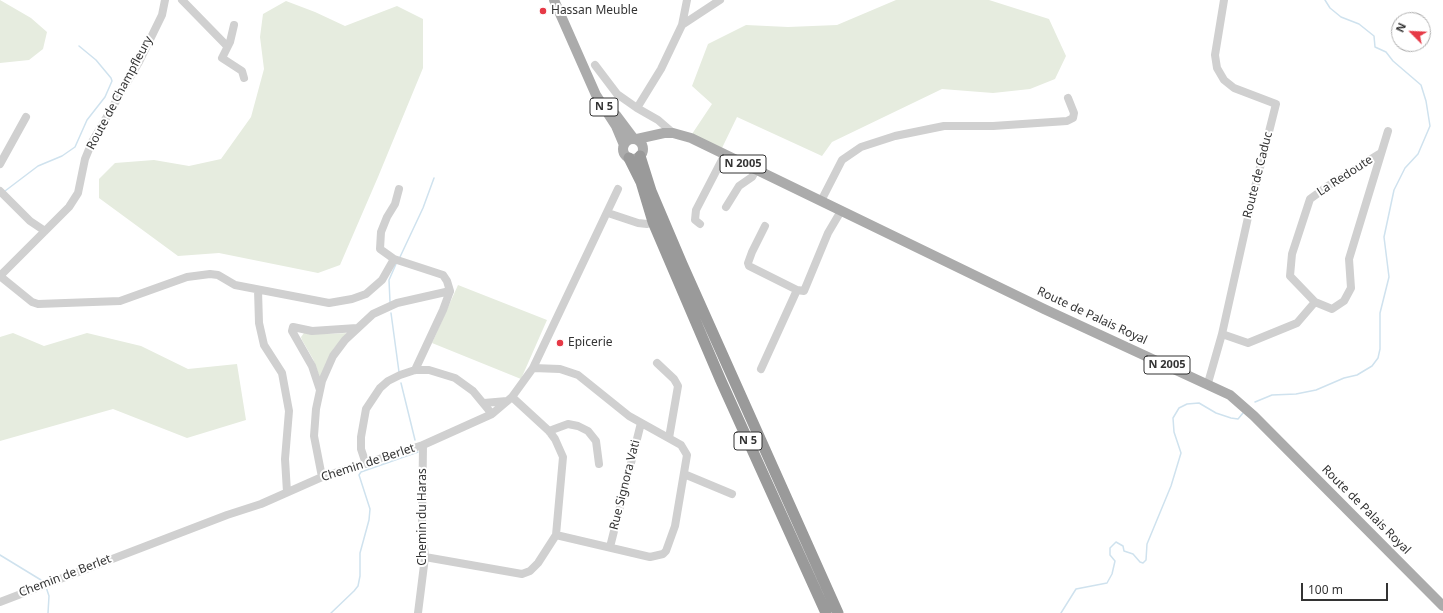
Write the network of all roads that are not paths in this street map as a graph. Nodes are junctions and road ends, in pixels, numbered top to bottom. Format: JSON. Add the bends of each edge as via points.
{"nodes":[{"id":1,"x":165,"y":0,"type":"edge"},
{"id":2,"x":182,"y":0,"type":"edge"},
{"id":3,"x":554,"y":0,"type":"edge"},
{"id":4,"x":687,"y":0,"type":"edge"},
{"id":5,"x":720,"y":0,"type":"edge"},
{"id":6,"x":1224,"y":0,"type":"edge"},
{"id":7,"x":234,"y":25,"type":"dead end"},
{"id":8,"x":682,"y":25,"type":"junction"},
{"id":9,"x":227,"y":46,"type":"junction"},
{"id":10,"x":590,"y":67,"type":"junction"},
{"id":11,"x":244,"y":78,"type":"dead end"},
{"id":12,"x":1068,"y":98,"type":"dead end"},
{"id":13,"x":637,"y":108,"type":"junction"},
{"id":14,"x":26,"y":117,"type":"dead end"},
{"id":15,"x":1388,"y":131,"type":"dead end"},
{"id":16,"x":673,"y":133,"type":"junction"},
{"id":17,"x":635,"y":139,"type":"junction"},
{"id":18,"x":624,"y":145,"type":"junction"},
{"id":19,"x":642,"y":152,"type":"junction"},
{"id":20,"x":1381,"y":153,"type":"junction"},
{"id":21,"x":725,"y":154,"type":"junction"},
{"id":22,"x":629,"y":158,"type":"junction"},
{"id":23,"x":0,"y":164,"type":"edge"},
{"id":24,"x":756,"y":170,"type":"junction"},
{"id":25,"x":399,"y":189,"type":"dead end"},
{"id":26,"x":618,"y":189,"type":"dead end"},
{"id":27,"x":0,"y":191,"type":"edge"},
{"id":28,"x":652,"y":194,"type":"junction"},
{"id":29,"x":821,"y":202,"type":"junction"},
{"id":30,"x":726,"y":207,"type":"dead end"},
{"id":31,"x":841,"y":211,"type":"junction"},
{"id":32,"x":608,"y":213,"type":"junction"},
{"id":33,"x":653,"y":222,"type":"junction"},
{"id":34,"x":700,"y":224,"type":"dead end"},
{"id":35,"x":765,"y":226,"type":"dead end"},
{"id":36,"x":45,"y":231,"type":"junction"},
{"id":37,"x":394,"y":259,"type":"junction"},
{"id":38,"x":0,"y":276,"type":"edge"},
{"id":39,"x":258,"y":290,"type":"junction"},
{"id":40,"x":450,"y":291,"type":"junction"},
{"id":41,"x":800,"y":291,"type":"junction"},
{"id":42,"x":1315,"y":302,"type":"junction"},
{"id":43,"x":357,"y":328,"type":"junction"},
{"id":44,"x":1222,"y":334,"type":"junction"},
{"id":45,"x":657,"y":363,"type":"dead end"},
{"id":46,"x":533,"y":368,"type":"junction"},
{"id":47,"x":760,"y":369,"type":"dead end"},
{"id":48,"x":415,"y":370,"type":"junction"},
{"id":49,"x":1208,"y":383,"type":"junction"},
{"id":50,"x":320,"y":390,"type":"junction"},
{"id":51,"x":510,"y":399,"type":"junction"},
{"id":52,"x":484,"y":403,"type":"junction"},
{"id":53,"x":492,"y":414,"type":"junction"},
{"id":54,"x":641,"y":423,"type":"junction"},
{"id":55,"x":549,"y":431,"type":"junction"},
{"id":56,"x":670,"y":438,"type":"junction"},
{"id":57,"x":423,"y":445,"type":"junction"},
{"id":58,"x":366,"y":464,"type":"junction"},
{"id":59,"x":599,"y":464,"type":"dead end"},
{"id":60,"x":684,"y":474,"type":"junction"},
{"id":61,"x":322,"y":477,"type":"junction"},
{"id":62,"x":287,"y":492,"type":"junction"},
{"id":63,"x":732,"y":494,"type":"dead end"},
{"id":64,"x":556,"y":535,"type":"junction"},
{"id":65,"x":610,"y":547,"type":"junction"},
{"id":66,"x":425,"y":557,"type":"junction"},
{"id":67,"x":0,"y":602,"type":"edge"},
{"id":68,"x":1443,"y":606,"type":"edge"},
{"id":69,"x":418,"y":613,"type":"edge"},
{"id":70,"x":826,"y":613,"type":"edge"},
{"id":71,"x":838,"y":613,"type":"edge"}],
"edges":[{"from":1,"to":36,"type":"street","name":"Route de Champfleury","via":[[162,15],[138,62],[92,142],[85,159],[78,193],[69,207]]},
{"from":2,"to":9,"type":"street"},
{"from":3,"to":10,"type":"main road","number":"N 5"},
{"from":4,"to":8,"type":"street"},
{"from":5,"to":8,"type":"street"},
{"from":6,"to":44,"type":"street","name":"Route de Caduc","via":[[1214,54],[1217,68],[1224,80],[1234,88],[1276,104]]},
{"from":7,"to":9,"type":"street"},
{"from":8,"to":13,"type":"street","via":[[661,69]]},
{"from":9,"to":11,"type":"street","via":[[222,60],[240,69]]},
{"from":10,"to":13,"type":"street","via":[[617,94]]},
{"from":10,"to":17,"type":"main road","number":"N 5","via":[[622,124]]},
{"from":10,"to":18,"type":"main road","number":"N 5","via":[[596,95],[616,126]]},
{"from":12,"to":29,"type":"street","via":[[1074,113],[1073,118],[1066,121],[993,126],[944,126],[901,134],[861,147],[842,160]]},
{"from":13,"to":16,"type":"street","via":[[658,120]]},
{"from":14,"to":23,"type":"street"},
{"from":15,"to":20,"type":"street"},
{"from":16,"to":17,"type":"main road","name":"Route de Palais Royal","number":"N 2005"},
{"from":16,"to":19,"type":"main road","via":[[658,138]]},
{"from":16,"to":21,"type":"main road","name":"Route de Palais Royal","number":"N 2005","via":[[691,138]]},
{"from":17,"to":18,"type":"main road","via":[[628,140]]},
{"from":17,"to":19,"type":"main road","number":"N 5","via":[[642,144]]},
{"from":18,"to":22,"type":"main road","number":"N 5","via":[[624,153]]},
{"from":19,"to":22,"type":"main road","via":[[635,159]]},
{"from":19,"to":28,"type":"highway","number":"N 5"},
{"from":20,"to":42,"type":"street","name":"La Redoute","via":[[1349,259],[1351,288],[1344,301],[1332,309]]},
{"from":20,"to":42,"type":"street","name":"La Redoute","via":[[1310,199],[1292,254],[1290,276]]},
{"from":21,"to":24,"type":"main road","name":"Route de Palais Royal","number":"N 2005"},
{"from":21,"to":34,"type":"street","via":[[696,210],[695,220]]},
{"from":22,"to":33,"type":"highway","number":"N 5","via":[[641,182]]},
{"from":24,"to":29,"type":"main road","name":"Route de Palais Royal","number":"N 2005"},
{"from":24,"to":30,"type":"street","via":[[752,177],[736,190]]},
{"from":25,"to":37,"type":"street","via":[[379,241],[380,249]]},
{"from":26,"to":32,"type":"street","name":"Chemin de Berlet"},
{"from":27,"to":36,"type":"street","via":[[30,221]]},
{"from":28,"to":33,"type":"highway","via":[[657,215]]},
{"from":28,"to":71,"type":"highway","number":"N 5"},
{"from":29,"to":31,"type":"main road","name":"Route de Palais Royal","number":"N 2005"},
{"from":31,"to":41,"type":"street"},
{"from":31,"to":49,"type":"main road","name":"Route de Palais Royal","number":"N 2005","via":[[1044,309]]},
{"from":32,"to":33,"type":"street","via":[[638,223]]},
{"from":32,"to":46,"type":"street","name":"Chemin de Berlet"},
{"from":33,"to":70,"type":"highway","number":"N 5","via":[[721,381]]},
{"from":35,"to":41,"type":"street","via":[[752,252],[749,266]]},
{"from":36,"to":38,"type":"street","name":"Route de Champfleury"},
{"from":37,"to":39,"type":"street","via":[[376,286],[359,297],[347,300],[328,303]]},
{"from":37,"to":40,"type":"street","via":[[439,273],[446,278]]},
{"from":38,"to":39,"type":"street","via":[[32,302],[45,305],[120,301],[201,274],[218,275],[234,285]]},
{"from":39,"to":62,"type":"street","via":[[258,323],[264,345],[282,373],[289,411],[285,459]]},
{"from":40,"to":43,"type":"street","via":[[396,303],[373,314]]},
{"from":40,"to":48,"type":"street"},
{"from":41,"to":47,"type":"street"},
{"from":42,"to":44,"type":"street","via":[[1297,323],[1248,343]]},
{"from":43,"to":50,"type":"street","via":[[344,340],[333,356]]},
{"from":43,"to":50,"type":"street","via":[[312,331],[293,327],[292,331],[312,366]]},
{"from":44,"to":49,"type":"street","name":"Route de Caduc"},
{"from":45,"to":56,"type":"street","via":[[678,386]]},
{"from":46,"to":51,"type":"street","name":"Chemin de Berlet"},
{"from":46,"to":54,"type":"street","via":[[560,369],[578,375]]},
{"from":48,"to":52,"type":"street","via":[[429,370],[455,378],[469,387]]},
{"from":48,"to":58,"type":"street","via":[[388,381],[371,398],[364,415],[361,437],[361,449]]},
{"from":49,"to":68,"type":"main road","name":"Route de Palais Royal","number":"N 2005","via":[[1230,395],[1254,416]]},
{"from":50,"to":61,"type":"street","via":[[314,436]]},
{"from":51,"to":52,"type":"street"},
{"from":51,"to":53,"type":"street","name":"Chemin de Berlet"},
{"from":51,"to":55,"type":"street"},
{"from":52,"to":53,"type":"street"},
{"from":53,"to":57,"type":"street","name":"Chemin de Berlet"},
{"from":54,"to":56,"type":"street"},
{"from":54,"to":65,"type":"street","name":"Rue Signora Vati"},
{"from":55,"to":59,"type":"street","via":[[568,424],[588,431],[596,441]]},
{"from":55,"to":64,"type":"street","via":[[556,439],[563,456]]},
{"from":56,"to":60,"type":"street","via":[[680,444],[687,455]]},
{"from":57,"to":58,"type":"street","name":"Chemin de Berlet"},
{"from":57,"to":66,"type":"street","name":"Chemin du Haras","via":[[422,527]]},
{"from":58,"to":61,"type":"street","name":"Chemin de Berlet"},
{"from":60,"to":63,"type":"street"},
{"from":60,"to":65,"type":"street","via":[[675,526],[663,554],[650,557]]},
{"from":61,"to":62,"type":"street","name":"Chemin de Berlet"},
{"from":62,"to":67,"type":"street","name":"Chemin de Berlet"},
{"from":64,"to":65,"type":"street"},
{"from":64,"to":66,"type":"street","via":[[538,563],[530,571],[522,574]]},
{"from":66,"to":69,"type":"street","name":"Chemin du Haras"}]}
